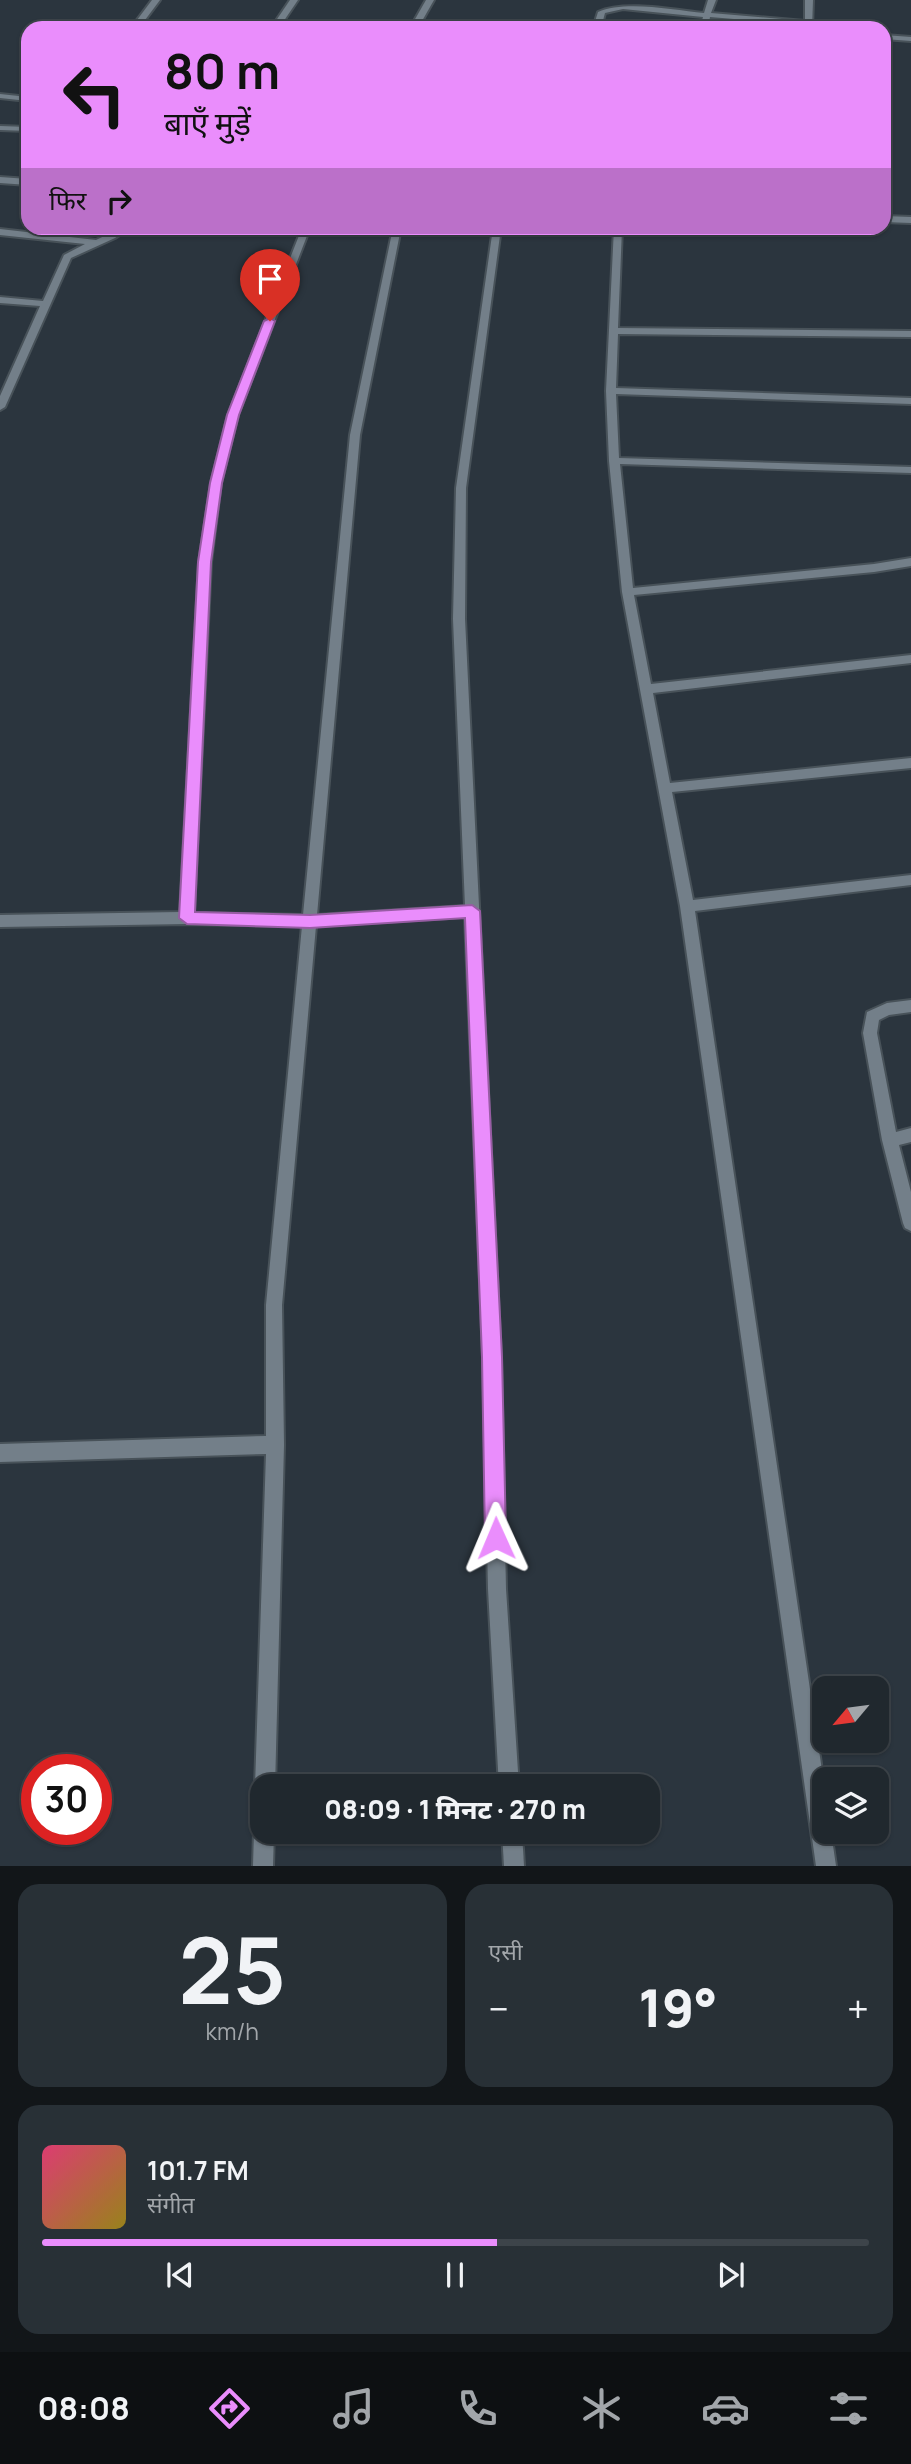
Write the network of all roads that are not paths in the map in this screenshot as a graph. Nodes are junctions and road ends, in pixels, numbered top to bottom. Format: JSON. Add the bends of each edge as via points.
{"nodes":[{"id":1,"x":156,"y":0,"type":"edge"},
{"id":2,"x":294,"y":0,"type":"edge"},
{"id":3,"x":430,"y":0,"type":"edge"},
{"id":4,"x":712,"y":0,"type":"edge"},
{"id":5,"x":809,"y":0,"type":"edge"},
{"id":6,"x":707,"y":15,"type":"junction"},
{"id":7,"x":140,"y":21,"type":"edge"},
{"id":8,"x":280,"y":21,"type":"edge"},
{"id":9,"x":418,"y":21,"type":"edge"},
{"id":10,"x":599,"y":21,"type":"edge"},
{"id":11,"x":706,"y":21,"type":"edge"},
{"id":12,"x":762,"y":21,"type":"edge"},
{"id":13,"x":808,"y":21,"type":"edge"},
{"id":14,"x":891,"y":38,"type":"edge"},
{"id":15,"x":911,"y":39,"type":"edge"},
{"id":16,"x":0,"y":96,"type":"edge"},
{"id":17,"x":21,"y":98,"type":"edge"},
{"id":18,"x":0,"y":128,"type":"edge"},
{"id":19,"x":21,"y":130,"type":"edge"},
{"id":20,"x":0,"y":180,"type":"edge"},
{"id":21,"x":21,"y":182,"type":"edge"},
{"id":22,"x":891,"y":219,"type":"edge"},
{"id":23,"x":911,"y":220,"type":"edge"},
{"id":24,"x":0,"y":232,"type":"edge"},
{"id":25,"x":21,"y":234,"type":"edge"},
{"id":26,"x":28,"y":235,"type":"edge"},
{"id":27,"x":115,"y":235,"type":"edge"},
{"id":28,"x":303,"y":235,"type":"edge"},
{"id":29,"x":396,"y":235,"type":"edge"},
{"id":30,"x":496,"y":235,"type":"edge"},
{"id":31,"x":618,"y":235,"type":"edge"},
{"id":32,"x":94,"y":242,"type":"junction"},
{"id":33,"x":0,"y":300,"type":"edge"},
{"id":34,"x":46,"y":304,"type":"junction"},
{"id":35,"x":613,"y":331,"type":"junction"},
{"id":36,"x":911,"y":334,"type":"edge"},
{"id":37,"x":611,"y":391,"type":"junction"},
{"id":38,"x":911,"y":401,"type":"edge"},
{"id":39,"x":0,"y":407,"type":"edge"},
{"id":40,"x":614,"y":461,"type":"junction"},
{"id":41,"x":911,"y":470,"type":"edge"},
{"id":42,"x":911,"y":562,"type":"edge"},
{"id":43,"x":628,"y":592,"type":"junction"},
{"id":44,"x":911,"y":659,"type":"edge"},
{"id":45,"x":646,"y":689,"type":"junction"},
{"id":46,"x":911,"y":763,"type":"edge"},
{"id":47,"x":665,"y":788,"type":"junction"},
{"id":48,"x":911,"y":880,"type":"edge"},
{"id":49,"x":687,"y":906,"type":"junction"},
{"id":50,"x":472,"y":911,"type":"junction"},
{"id":51,"x":187,"y":918,"type":"junction"},
{"id":52,"x":310,"y":921,"type":"junction"},
{"id":53,"x":0,"y":922,"type":"edge"},
{"id":54,"x":911,"y":1006,"type":"edge"},
{"id":55,"x":911,"y":1135,"type":"edge"},
{"id":56,"x":890,"y":1140,"type":"junction"},
{"id":57,"x":911,"y":1223,"type":"edge"},
{"id":58,"x":275,"y":1446,"type":"junction"},
{"id":59,"x":0,"y":1453,"type":"edge"},
{"id":60,"x":265,"y":1774,"type":"edge"},
{"id":61,"x":508,"y":1774,"type":"edge"},
{"id":62,"x":264,"y":1844,"type":"edge"},
{"id":63,"x":513,"y":1844,"type":"edge"},
{"id":64,"x":263,"y":1866,"type":"edge"},
{"id":65,"x":514,"y":1866,"type":"edge"},
{"id":66,"x":826,"y":1866,"type":"edge"}],
"edges":[{"from":1,"to":7,"type":"street"},
{"from":2,"to":8,"type":"street"},
{"from":3,"to":9,"type":"street"},
{"from":4,"to":6,"type":"street"},
{"from":5,"to":13,"type":"street"},
{"from":6,"to":10,"type":"street","via":[[610,8],[602,12]]},
{"from":6,"to":11,"type":"street"},
{"from":6,"to":12,"type":"street"},
{"from":14,"to":15,"type":"street"},
{"from":16,"to":17,"type":"street"},
{"from":18,"to":19,"type":"street"},
{"from":20,"to":21,"type":"street"},
{"from":22,"to":23,"type":"street"},
{"from":24,"to":25,"type":"street"},
{"from":26,"to":32,"type":"street"},
{"from":27,"to":32,"type":"street"},
{"from":28,"to":51,"type":"street","via":[[233,415],[216,483],[205,562]]},
{"from":29,"to":52,"type":"street","via":[[355,435]]},
{"from":30,"to":50,"type":"street","via":[[461,488],[459,619]]},
{"from":31,"to":35,"type":"street"},
{"from":32,"to":34,"type":"street","via":[[67,257]]},
{"from":33,"to":34,"type":"street"},
{"from":34,"to":39,"type":"street"},
{"from":35,"to":36,"type":"street"},
{"from":35,"to":37,"type":"street"},
{"from":37,"to":38,"type":"street"},
{"from":37,"to":40,"type":"street"},
{"from":40,"to":41,"type":"street"},
{"from":40,"to":43,"type":"street"},
{"from":42,"to":43,"type":"street"},
{"from":43,"to":45,"type":"street"},
{"from":44,"to":45,"type":"street"},
{"from":45,"to":47,"type":"street"},
{"from":46,"to":47,"type":"street"},
{"from":47,"to":49,"type":"street"},
{"from":48,"to":49,"type":"street"},
{"from":49,"to":66,"type":"street"},
{"from":50,"to":52,"type":"street"},
{"from":50,"to":61,"type":"street"},
{"from":51,"to":52,"type":"street"},
{"from":51,"to":53,"type":"street"},
{"from":52,"to":58,"type":"street","via":[[274,1305]]},
{"from":54,"to":56,"type":"street","via":[[872,1016],[870,1033]]},
{"from":55,"to":56,"type":"street"},
{"from":56,"to":57,"type":"street"},
{"from":58,"to":59,"type":"street"},
{"from":58,"to":60,"type":"street"},
{"from":62,"to":64,"type":"street"},
{"from":63,"to":65,"type":"street"}]}
